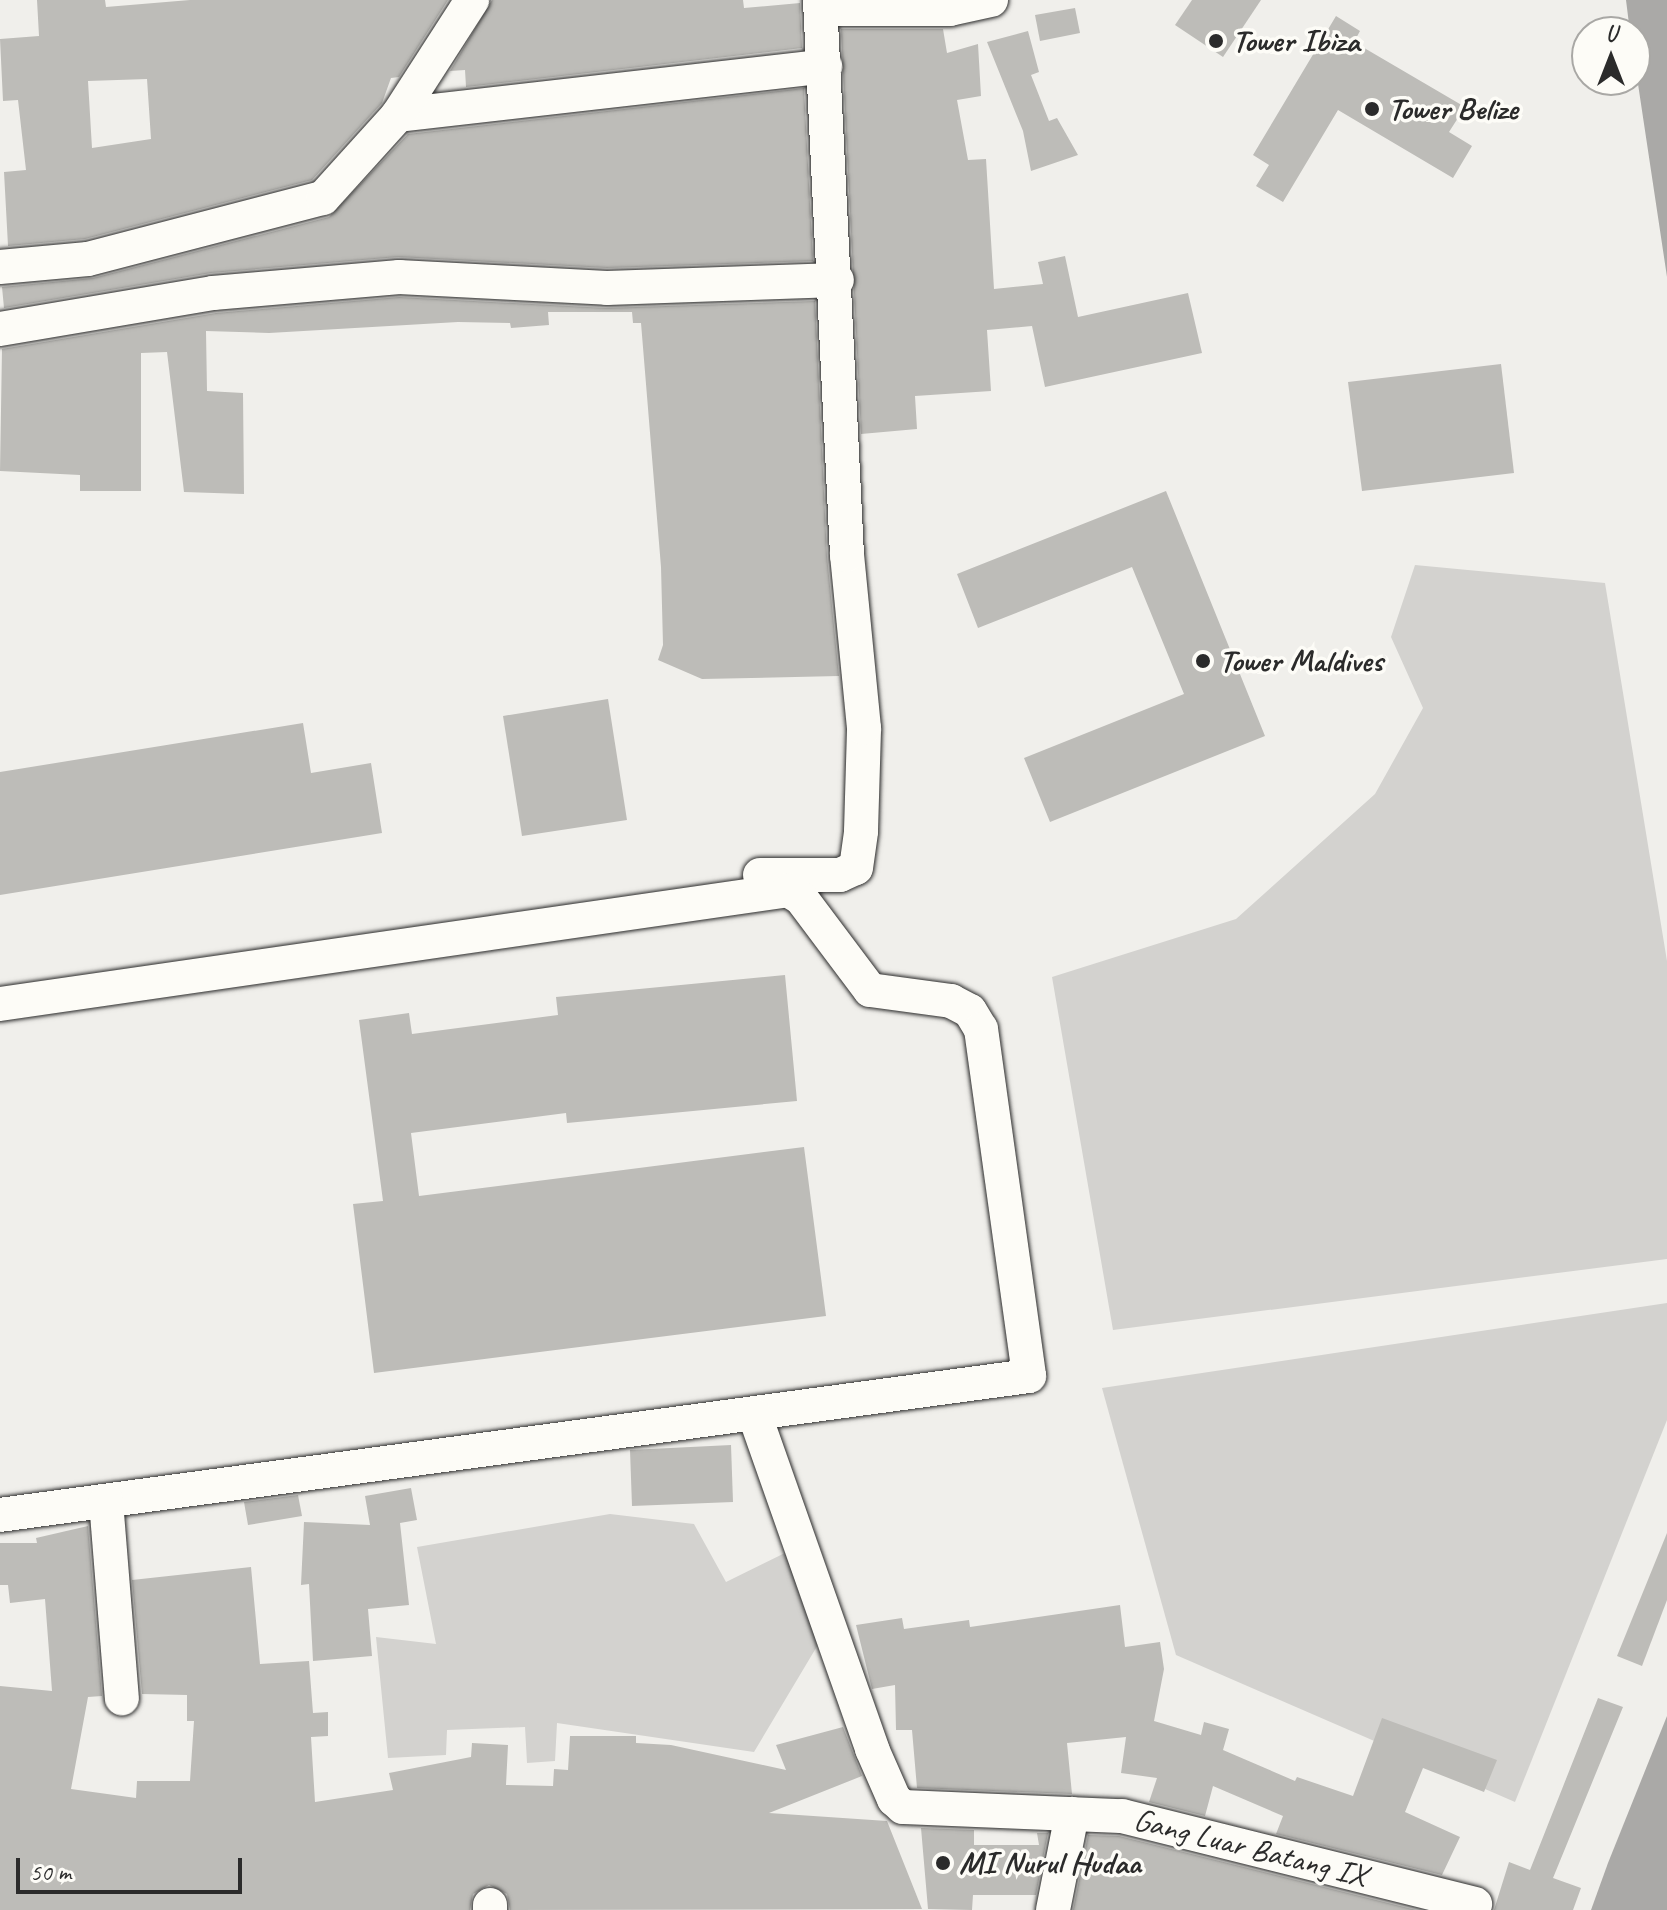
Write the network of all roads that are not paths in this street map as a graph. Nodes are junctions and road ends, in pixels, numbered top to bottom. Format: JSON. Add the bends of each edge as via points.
{"nodes":[{"id":1,"x":472,"y":0,"type":"edge"},
{"id":2,"x":991,"y":0,"type":"edge"},
{"id":3,"x":821,"y":5,"type":"edge"},
{"id":4,"x":825,"y":66,"type":"junction"},
{"id":5,"x":398,"y":115,"type":"junction"},
{"id":6,"x":0,"y":267,"type":"edge"},
{"id":7,"x":837,"y":280,"type":"junction"},
{"id":8,"x":0,"y":329,"type":"edge"},
{"id":9,"x":732,"y":898,"type":"junction"},
{"id":10,"x":0,"y":1004,"type":"edge"},
{"id":11,"x":755,"y":1416,"type":"junction"},
{"id":12,"x":106,"y":1501,"type":"junction"},
{"id":13,"x":0,"y":1515,"type":"edge"},
{"id":14,"x":122,"y":1698,"type":"dead end"},
{"id":15,"x":1072,"y":1814,"type":"junction"},
{"id":16,"x":1475,"y":1904,"type":"dead end"},
{"id":17,"x":1053,"y":1910,"type":"edge"}],
"edges":[{"from":1,"to":5,"type":"street"},
{"from":2,"to":3,"type":"street","via":[[950,9]]},
{"from":3,"to":4,"type":"street"},
{"from":4,"to":5,"type":"street"},
{"from":4,"to":7,"type":"street"},
{"from":5,"to":6,"type":"street","via":[[323,198],[88,259]]},
{"from":7,"to":8,"type":"street","via":[[607,288],[399,277],[213,293]]},
{"from":7,"to":9,"type":"street","via":[[847,555],[864,728],[856,868],[840,875],[770,872],[752,878]]},
{"from":9,"to":10,"type":"street"},
{"from":9,"to":11,"type":"street","via":[[788,890],[801,898],[870,990],[951,1001],[970,1011],[981,1029],[1029,1376]]},
{"from":11,"to":12,"type":"street"},
{"from":11,"to":15,"type":"street","name":"Gang Luar Batang IX","via":[[894,1799],[903,1807],[921,1809]]},
{"from":12,"to":13,"type":"street"},
{"from":12,"to":14,"type":"street"},
{"from":15,"to":16,"type":"street","name":"Gang Luar Batang IX","via":[[1122,1816]]},
{"from":15,"to":17,"type":"street"}]}
